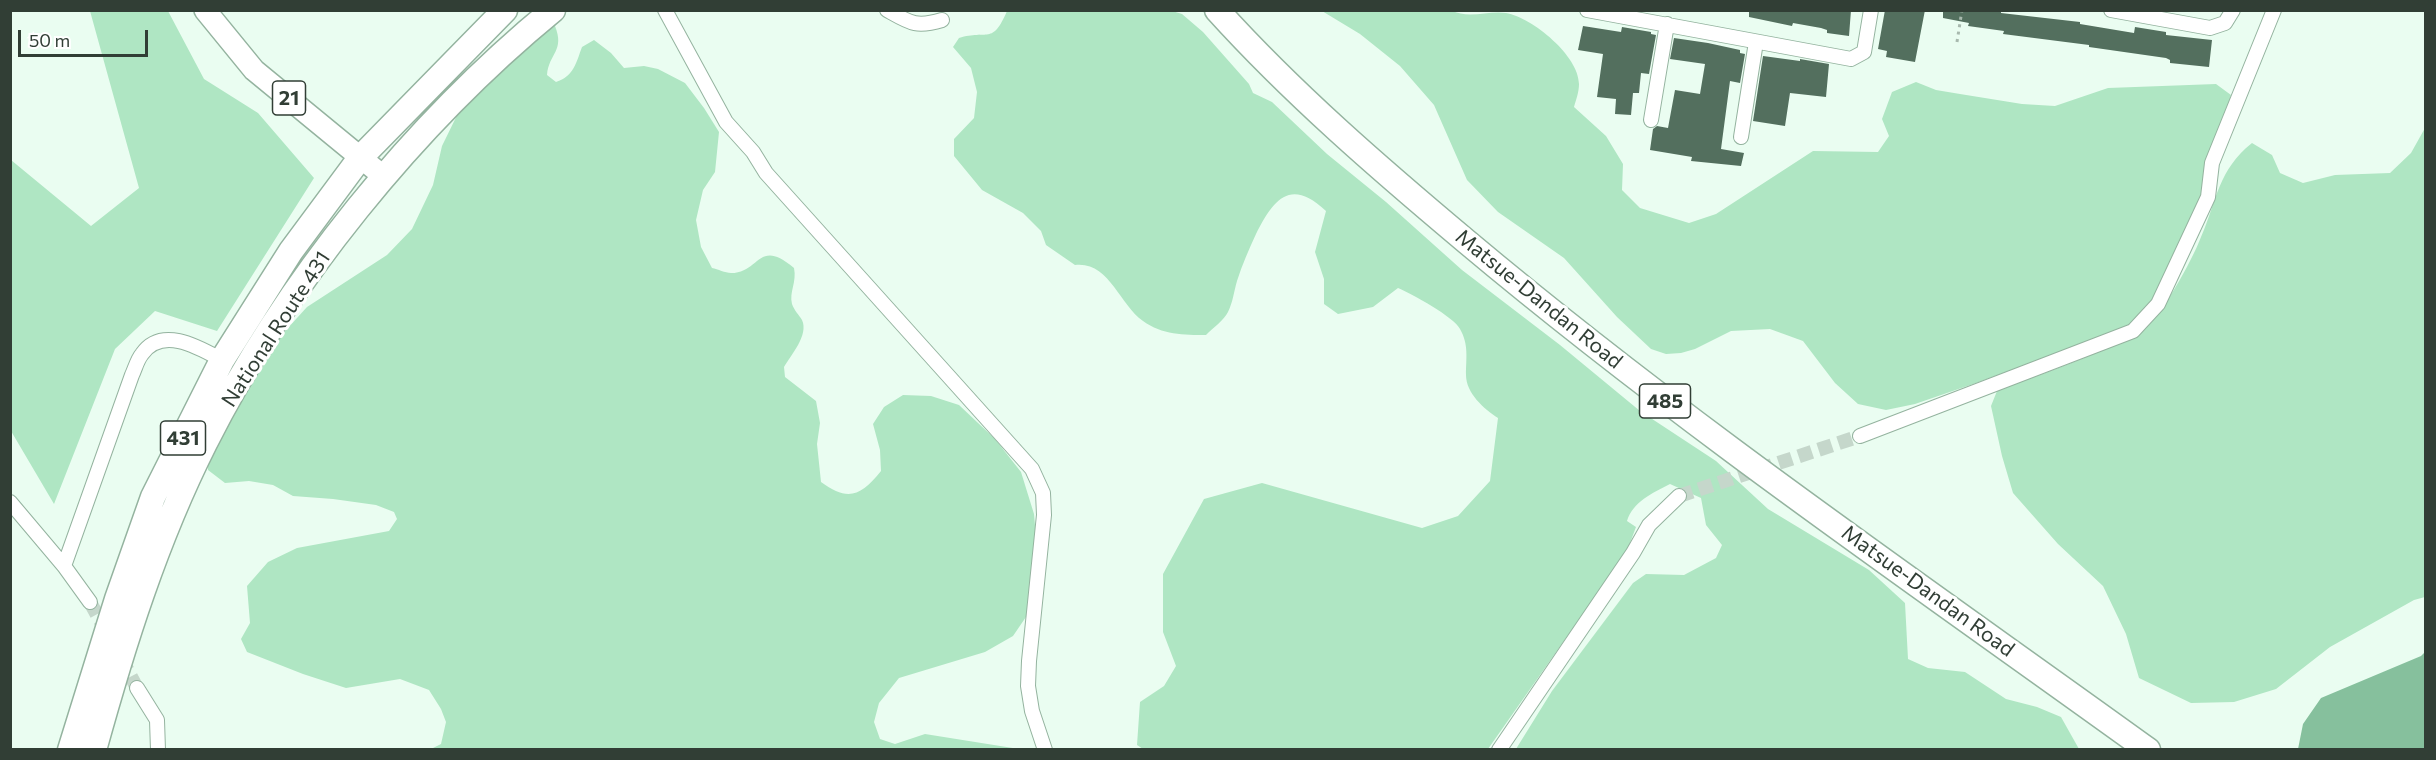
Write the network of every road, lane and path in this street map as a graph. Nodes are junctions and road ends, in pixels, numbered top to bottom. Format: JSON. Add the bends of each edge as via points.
{"nodes":[{"id":1,"x":205,"y":10,"type":"edge"},
{"id":2,"x":506,"y":10,"type":"edge"},
{"id":3,"x":553,"y":10,"type":"edge"},
{"id":4,"x":666,"y":10,"type":"edge"},
{"id":5,"x":887,"y":10,"type":"edge"},
{"id":6,"x":1216,"y":10,"type":"edge"},
{"id":7,"x":1587,"y":10,"type":"edge"},
{"id":8,"x":1871,"y":10,"type":"edge"},
{"id":9,"x":1962,"y":10,"type":"edge"},
{"id":10,"x":2111,"y":10,"type":"edge"},
{"id":11,"x":2233,"y":10,"type":"edge"},
{"id":12,"x":2274,"y":10,"type":"edge"},
{"id":13,"x":2165,"y":15,"type":"edge"},
{"id":14,"x":942,"y":20,"type":"dead end"},
{"id":15,"x":1667,"y":24,"type":"junction"},
{"id":16,"x":1756,"y":42,"type":"junction"},
{"id":17,"x":1957,"y":42,"type":"dead end"},
{"id":18,"x":1651,"y":120,"type":"dead end"},
{"id":19,"x":1741,"y":137,"type":"dead end"},
{"id":20,"x":360,"y":158,"type":"junction"},
{"id":21,"x":383,"y":176,"type":"junction"},
{"id":22,"x":222,"y":360,"type":"junction"},
{"id":23,"x":1860,"y":436,"type":"tunnel mouth"},
{"id":24,"x":1679,"y":496,"type":"tunnel mouth"},
{"id":25,"x":10,"y":502,"type":"edge"},
{"id":26,"x":64,"y":566,"type":"junction"},
{"id":27,"x":90,"y":602,"type":"tunnel mouth"},
{"id":28,"x":137,"y":688,"type":"tunnel mouth"},
{"id":29,"x":70,"y":750,"type":"edge"},
{"id":30,"x":94,"y":750,"type":"edge"},
{"id":31,"x":158,"y":750,"type":"edge"},
{"id":32,"x":1045,"y":750,"type":"edge"},
{"id":33,"x":1499,"y":750,"type":"edge"},
{"id":34,"x":2148,"y":750,"type":"edge"}],
"edges":[{"from":1,"to":20,"type":"main road","number":"21","via":[[254,70]]},
{"from":2,"to":20,"type":"highway","name":"National Route 431","number":"431"},
{"from":3,"to":21,"type":"highway","name":"National Route 431","number":"431","via":[[509,46]]},
{"from":4,"to":32,"type":"street","via":[[726,122],[766,173],[1032,469],[1043,493],[1044,515],[1028,686]]},
{"from":5,"to":14,"type":"street","via":[[914,25]]},
{"from":6,"to":34,"type":"highway","name":"Matsue-Dandan Road","number":"485","via":[[1308,103],[1537,300],[1689,419]]},
{"from":7,"to":15,"type":"street"},
{"from":8,"to":16,"type":"street","via":[[1864,52],[1851,59]]},
{"from":9,"to":17,"type":"path"},
{"from":10,"to":13,"type":"street"},
{"from":11,"to":13,"type":"street","via":[[2225,23],[2210,28]]},
{"from":12,"to":23,"type":"street","via":[[2212,163],[2208,197],[2158,304],[2143,322],[2133,331]]},
{"from":15,"to":16,"type":"street"},
{"from":15,"to":18,"type":"street"},
{"from":16,"to":19,"type":"street"},
{"from":20,"to":21,"type":"main road","number":"21"},
{"from":20,"to":22,"type":"highway","name":"National Route 431","number":"431","via":[[291,251]]},
{"from":21,"to":30,"type":"highway","name":"National Route 431","number":"431","via":[[276,320],[205,442],[137,605]]},
{"from":22,"to":26,"type":"street","via":[[184,341],[152,344],[142,353]]},
{"from":22,"to":29,"type":"highway","name":"National Route 431","number":"431","via":[[153,497]]},
{"from":24,"to":33,"type":"street","via":[[1649,525]]},
{"from":25,"to":26,"type":"street"},
{"from":26,"to":27,"type":"street"},
{"from":28,"to":31,"type":"street","via":[[157,720]]}]}
